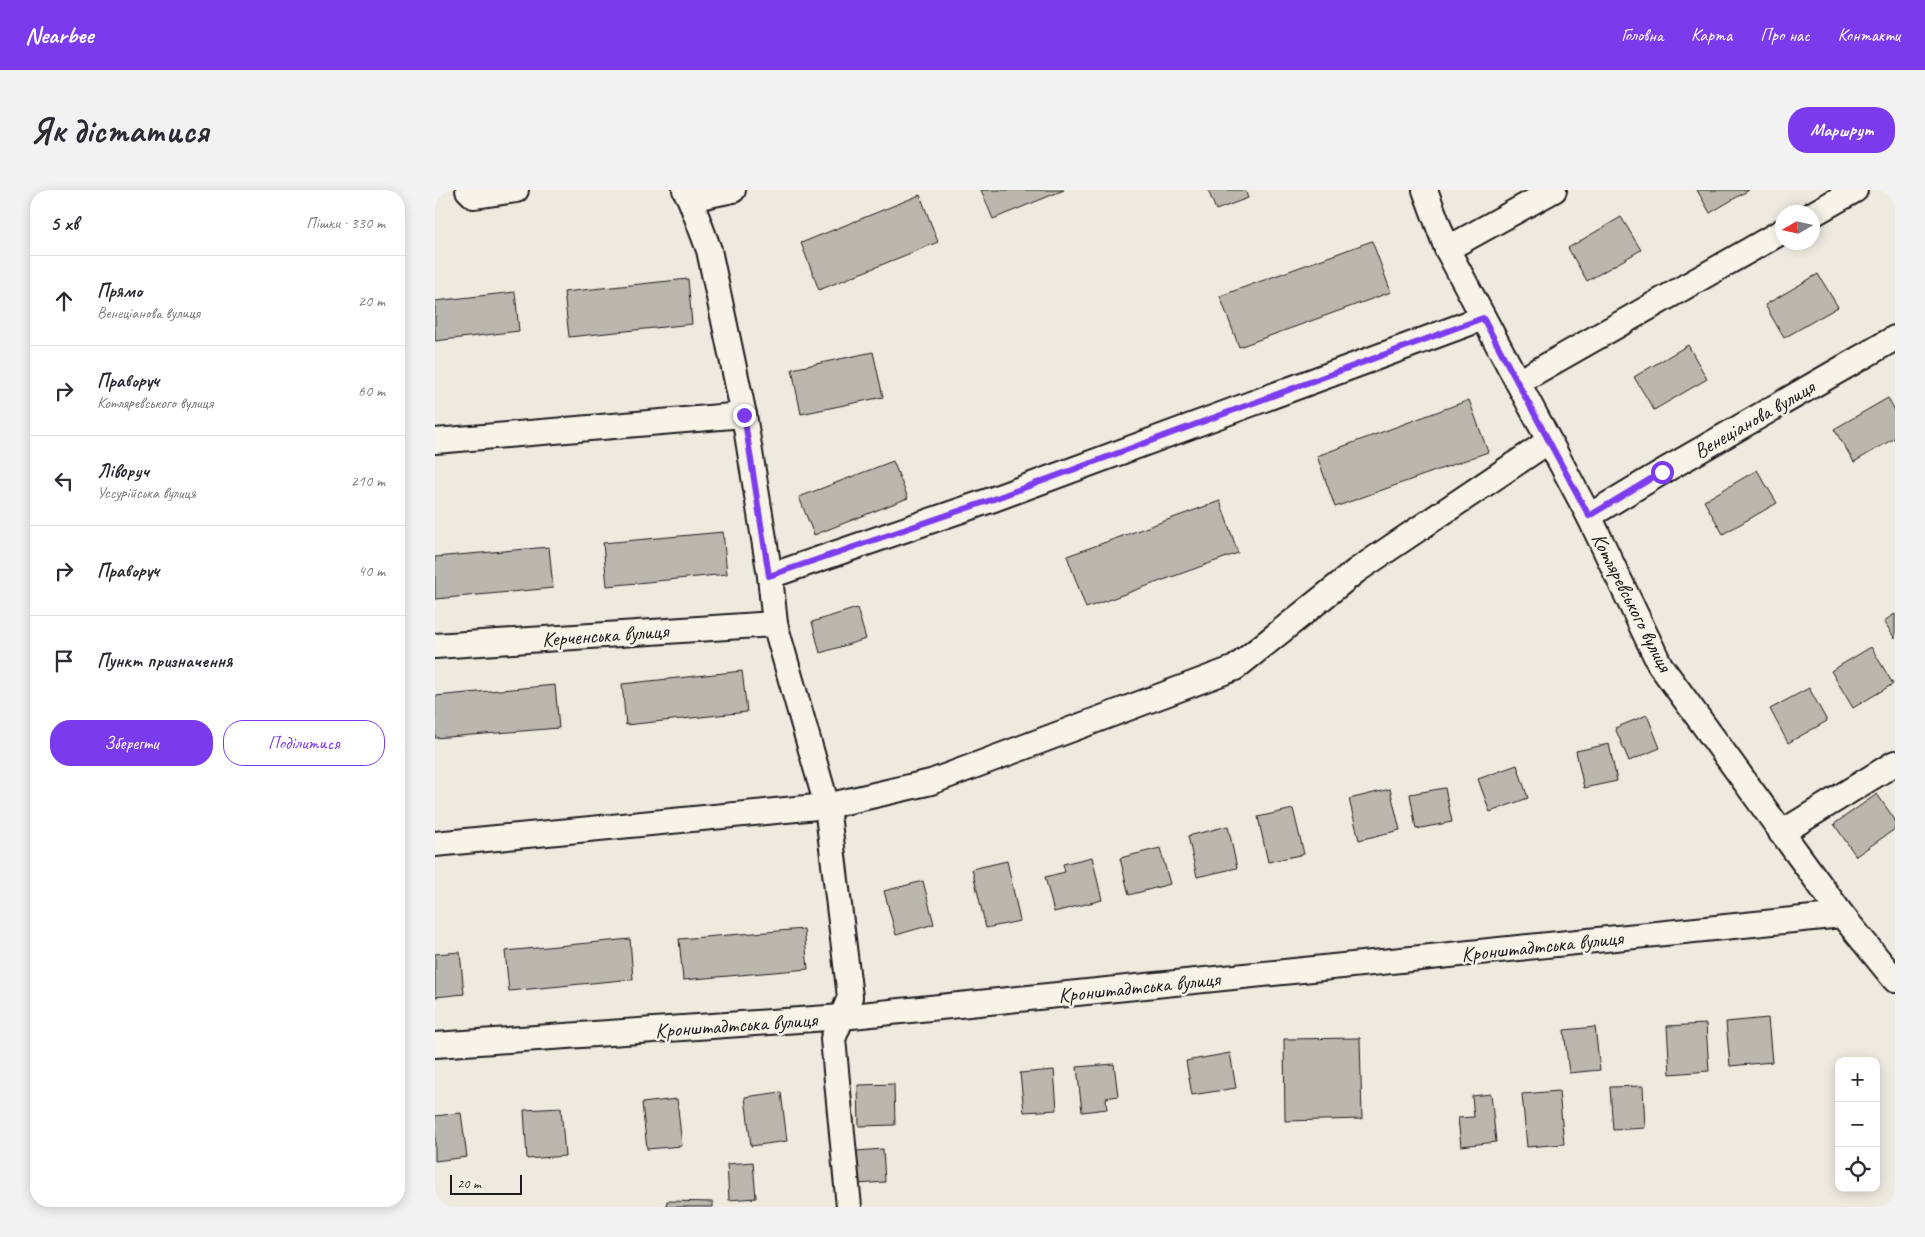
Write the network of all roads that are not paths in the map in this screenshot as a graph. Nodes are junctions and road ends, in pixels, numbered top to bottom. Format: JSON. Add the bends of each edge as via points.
{"nodes":[{"id":1,"x":468,"y":190,"type":"edge"},
{"id":2,"x":515,"y":190,"type":"edge"},
{"id":3,"x":733,"y":190,"type":"edge"},
{"id":4,"x":1425,"y":190,"type":"edge"},
{"id":5,"x":1554,"y":190,"type":"edge"},
{"id":6,"x":1855,"y":190,"type":"edge"},
{"id":7,"x":687,"y":195,"type":"edge"},
{"id":8,"x":1820,"y":210,"type":"edge"},
{"id":9,"x":1775,"y":237,"type":"edge"},
{"id":10,"x":1447,"y":249,"type":"junction"},
{"id":11,"x":1483,"y":318,"type":"junction"},
{"id":12,"x":1895,"y":338,"type":"edge"},
{"id":13,"x":1518,"y":382,"type":"junction"},
{"id":14,"x":744,"y":415,"type":"junction"},
{"id":15,"x":435,"y":441,"type":"edge"},
{"id":16,"x":1549,"y":441,"type":"junction"},
{"id":17,"x":1589,"y":516,"type":"junction"},
{"id":18,"x":769,"y":576,"type":"junction"},
{"id":19,"x":775,"y":624,"type":"junction"},
{"id":20,"x":435,"y":646,"type":"edge"},
{"id":21,"x":1895,"y":763,"type":"edge"},
{"id":22,"x":827,"y":806,"type":"junction"},
{"id":23,"x":1781,"y":832,"type":"junction"},
{"id":24,"x":435,"y":844,"type":"edge"},
{"id":25,"x":1841,"y":915,"type":"junction"},
{"id":26,"x":1895,"y":980,"type":"edge"},
{"id":27,"x":842,"y":1017,"type":"junction"},
{"id":28,"x":435,"y":1044,"type":"edge"},
{"id":29,"x":849,"y":1207,"type":"edge"}],
"edges":[{"from":1,"to":2,"type":"street","via":[[474,196]]},
{"from":3,"to":7,"type":"street"},
{"from":4,"to":10,"type":"street","name":"Котляревського вулиця"},
{"from":5,"to":10,"type":"street"},
{"from":6,"to":8,"type":"street"},
{"from":7,"to":14,"type":"street","via":[[709,250]]},
{"from":9,"to":13,"type":"street"},
{"from":10,"to":11,"type":"street","name":"Котляревського вулиця"},
{"from":11,"to":13,"type":"street","name":"Котляревського вулиця"},
{"from":11,"to":18,"type":"street","via":[[991,500]]},
{"from":12,"to":17,"type":"street","name":"Венеціанова вулиця"},
{"from":13,"to":16,"type":"street","name":"Котляревського вулиця"},
{"from":14,"to":15,"type":"street"},
{"from":14,"to":18,"type":"street"},
{"from":16,"to":17,"type":"street","name":"Котляревського вулиця"},
{"from":16,"to":22,"type":"street","via":[[1356,571],[1235,668],[931,782]]},
{"from":17,"to":23,"type":"street","name":"Котляревського вулиця","via":[[1660,665]]},
{"from":18,"to":19,"type":"street"},
{"from":19,"to":20,"type":"street","name":"Керченська вулиця"},
{"from":19,"to":22,"type":"street"},
{"from":21,"to":23,"type":"street"},
{"from":22,"to":24,"type":"street"},
{"from":22,"to":27,"type":"street","via":[[851,997]]},
{"from":23,"to":25,"type":"street","name":"Котляревського вулиця"},
{"from":25,"to":26,"type":"street","name":"Котляревського вулиця"},
{"from":25,"to":27,"type":"street","name":"Кронштадтська вулиця"},
{"from":27,"to":28,"type":"street","name":"Кронштадтська вулиця"},
{"from":27,"to":29,"type":"street","via":[[833,1039]]}]}
